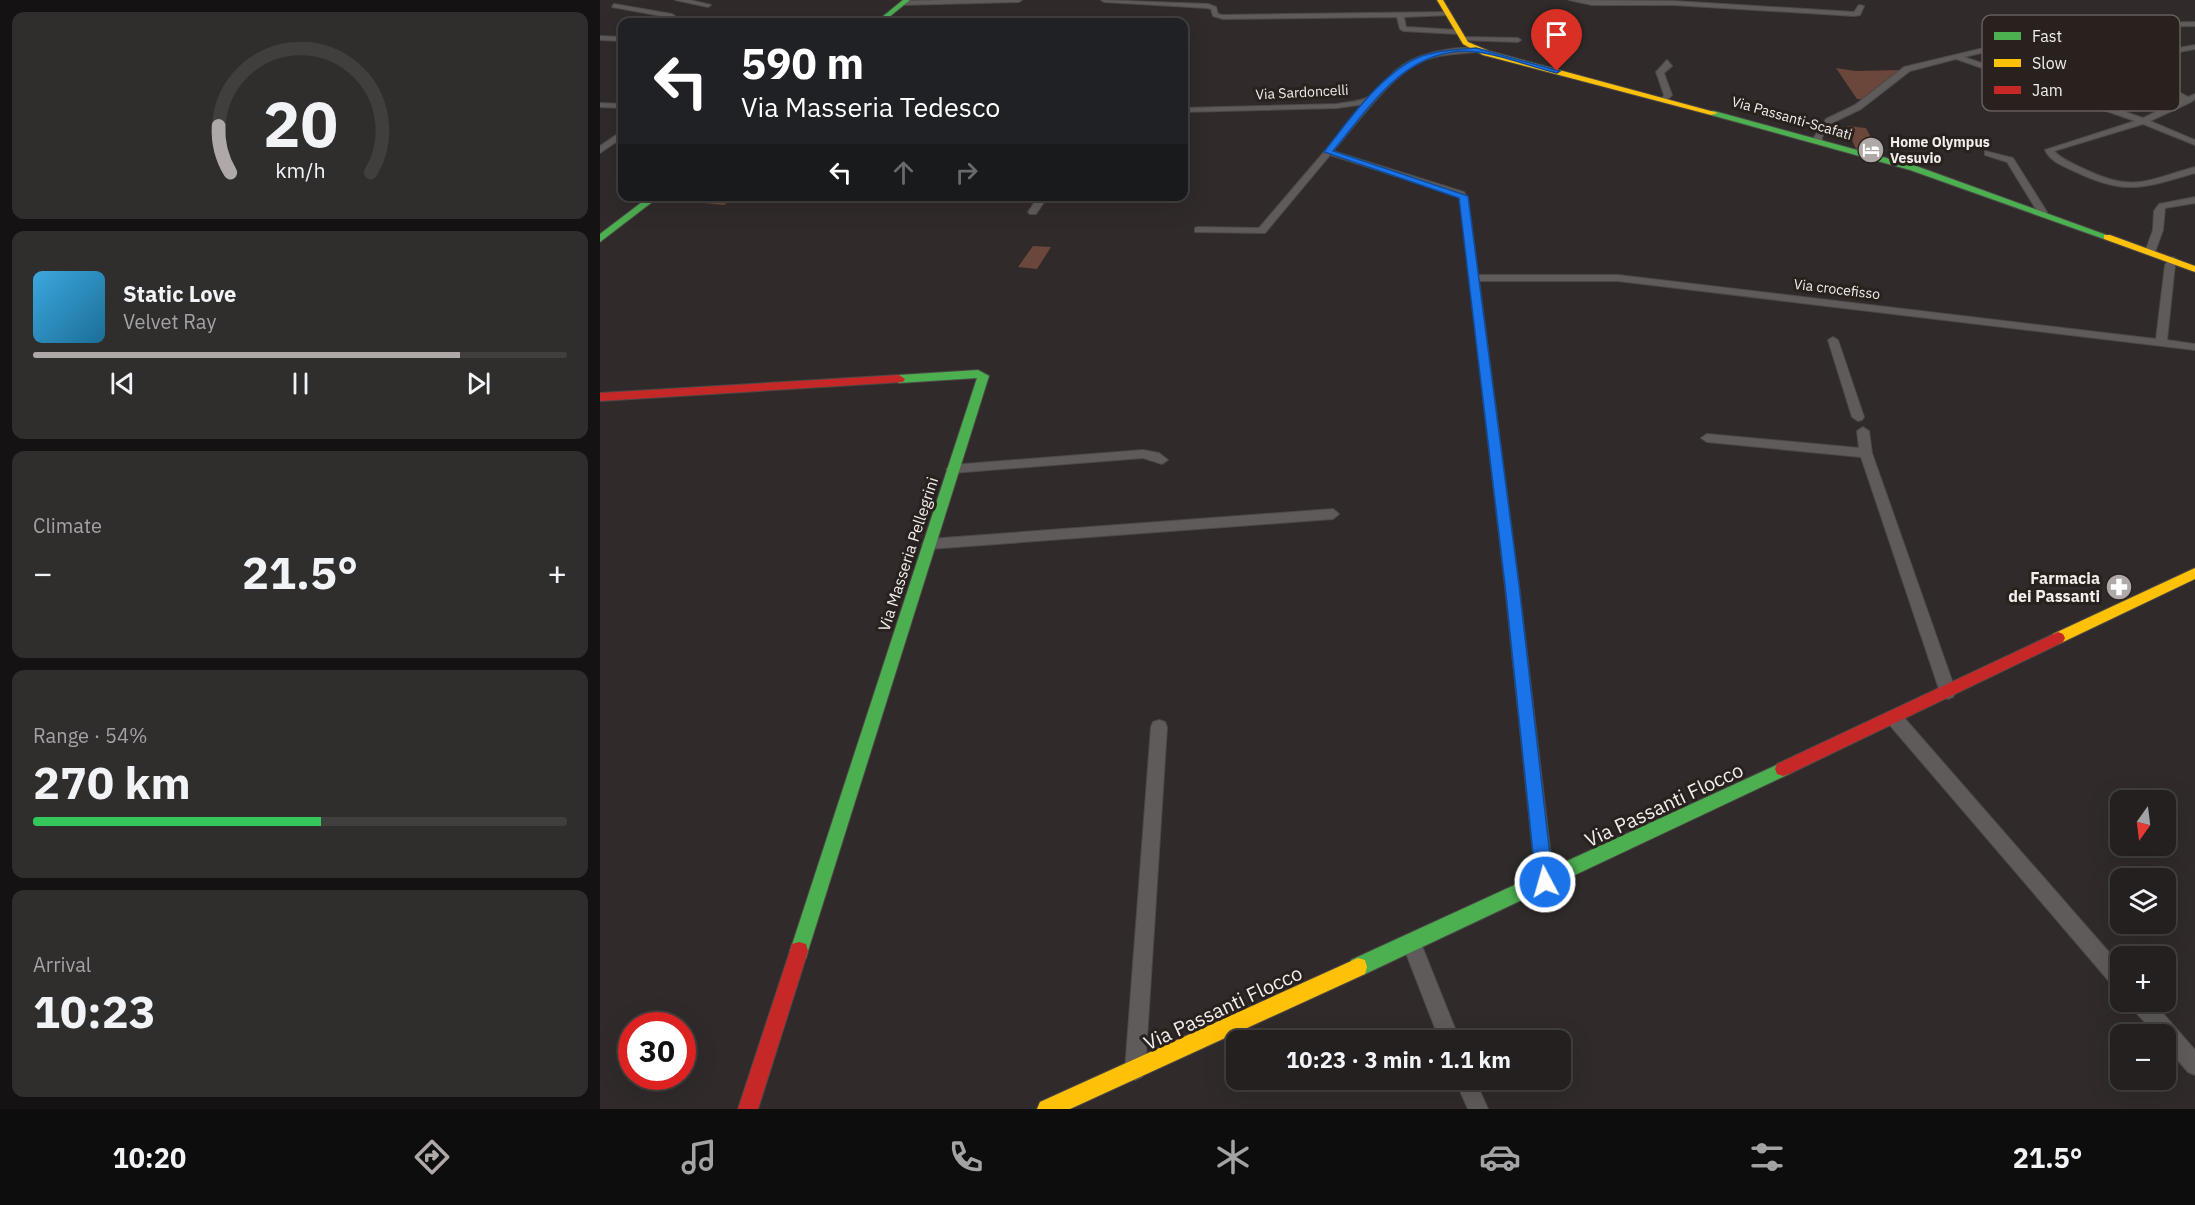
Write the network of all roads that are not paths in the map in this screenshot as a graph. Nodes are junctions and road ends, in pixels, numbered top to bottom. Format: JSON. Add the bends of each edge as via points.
{"nodes":[{"id":1,"x":625,"y":0,"type":"edge"},
{"id":2,"x":678,"y":0,"type":"edge"},
{"id":3,"x":1019,"y":0,"type":"edge"},
{"id":4,"x":1104,"y":0,"type":"edge"},
{"id":5,"x":1440,"y":0,"type":"edge"},
{"id":6,"x":1572,"y":0,"type":"edge"},
{"id":7,"x":905,"y":1,"type":"edge"},
{"id":8,"x":1622,"y":2,"type":"edge"},
{"id":9,"x":708,"y":5,"type":"dead end"},
{"id":10,"x":1861,"y":6,"type":"dead end"},
{"id":11,"x":1400,"y":15,"type":"junction"},
{"id":12,"x":672,"y":16,"type":"dead end"},
{"id":13,"x":884,"y":18,"type":"edge"},
{"id":14,"x":2180,"y":24,"type":"edge"},
{"id":15,"x":2195,"y":24,"type":"edge"},
{"id":16,"x":1455,"y":27,"type":"junction"},
{"id":17,"x":600,"y":38,"type":"edge"},
{"id":18,"x":618,"y":39,"type":"edge"},
{"id":19,"x":1518,"y":40,"type":"dead end"},
{"id":20,"x":2195,"y":47,"type":"edge"},
{"id":21,"x":1476,"y":50,"type":"junction"},
{"id":22,"x":2180,"y":50,"type":"edge"},
{"id":23,"x":1982,"y":51,"type":"edge"},
{"id":24,"x":1956,"y":57,"type":"junction"},
{"id":25,"x":1667,"y":62,"type":"dead end"},
{"id":26,"x":1982,"y":66,"type":"edge"},
{"id":27,"x":1376,"y":96,"type":"junction"},
{"id":28,"x":1665,"y":100,"type":"junction"},
{"id":29,"x":600,"y":105,"type":"edge"},
{"id":30,"x":618,"y":106,"type":"edge"},
{"id":31,"x":1858,"y":107,"type":"junction"},
{"id":32,"x":1188,"y":110,"type":"edge"},
{"id":33,"x":2114,"y":111,"type":"edge"},
{"id":34,"x":2164,"y":111,"type":"edge"},
{"id":35,"x":2143,"y":121,"type":"junction"},
{"id":36,"x":618,"y":138,"type":"edge"},
{"id":37,"x":1821,"y":139,"type":"junction"},
{"id":38,"x":2195,"y":142,"type":"edge"},
{"id":39,"x":600,"y":150,"type":"edge"},
{"id":40,"x":1328,"y":152,"type":"junction"},
{"id":41,"x":1988,"y":153,"type":"dead end"},
{"id":42,"x":2195,"y":170,"type":"edge"},
{"id":43,"x":2195,"y":200,"type":"edge"},
{"id":44,"x":649,"y":201,"type":"edge"},
{"id":45,"x":1041,"y":201,"type":"edge"},
{"id":46,"x":1033,"y":212,"type":"dead end"},
{"id":47,"x":2042,"y":213,"type":"junction"},
{"id":48,"x":1198,"y":230,"type":"dead end"},
{"id":49,"x":600,"y":239,"type":"edge"},
{"id":50,"x":2150,"y":252,"type":"junction"},
{"id":51,"x":2173,"y":260,"type":"junction"},
{"id":52,"x":2195,"y":269,"type":"edge"},
{"id":53,"x":1474,"y":278,"type":"junction"},
{"id":54,"x":1833,"y":340,"type":"dead end"},
{"id":55,"x":2162,"y":343,"type":"junction"},
{"id":56,"x":2195,"y":347,"type":"edge"},
{"id":57,"x":600,"y":397,"type":"edge"},
{"id":58,"x":1858,"y":417,"type":"dead end"},
{"id":59,"x":1863,"y":431,"type":"dead end"},
{"id":60,"x":1707,"y":438,"type":"dead end"},
{"id":61,"x":1866,"y":453,"type":"junction"},
{"id":62,"x":1162,"y":460,"type":"dead end"},
{"id":63,"x":952,"y":469,"type":"junction"},
{"id":64,"x":1257,"y":514,"type":"dead end"},
{"id":65,"x":1333,"y":514,"type":"dead end"},
{"id":66,"x":930,"y":541,"type":"junction"},
{"id":67,"x":2195,"y":573,"type":"edge"},
{"id":68,"x":1948,"y":692,"type":"junction"},
{"id":69,"x":1894,"y":718,"type":"junction"},
{"id":70,"x":1159,"y":727,"type":"dead end"},
{"id":71,"x":1545,"y":882,"type":"junction"},
{"id":72,"x":1411,"y":943,"type":"junction"},
{"id":73,"x":2110,"y":967,"type":"edge"},
{"id":74,"x":2149,"y":1012,"type":"edge"},
{"id":75,"x":1446,"y":1030,"type":"edge"},
{"id":76,"x":2195,"y":1065,"type":"edge"},
{"id":77,"x":1135,"y":1070,"type":"junction"},
{"id":78,"x":1469,"y":1090,"type":"edge"},
{"id":79,"x":748,"y":1109,"type":"edge"},
{"id":80,"x":1047,"y":1109,"type":"edge"},
{"id":81,"x":1478,"y":1109,"type":"edge"}],
"edges":[{"from":1,"to":12,"type":"street","via":[[610,7]]},
{"from":2,"to":9,"type":"street"},
{"from":3,"to":7,"type":"street"},
{"from":4,"to":11,"type":"street","via":[[1208,6],[1214,8],[1216,16],[1223,17]]},
{"from":5,"to":16,"type":"street"},
{"from":6,"to":8,"type":"street"},
{"from":7,"to":13,"type":"street"},
{"from":8,"to":10,"type":"street","via":[[1854,14],[1858,14]]},
{"from":11,"to":16,"type":"street"},
{"from":11,"to":16,"type":"street","via":[[1403,29]]},
{"from":14,"to":15,"type":"street"},
{"from":16,"to":19,"type":"street"},
{"from":16,"to":21,"type":"street","name":"Via Passanti-Scafati"},
{"from":17,"to":18,"type":"street"},
{"from":20,"to":22,"type":"street"},
{"from":21,"to":27,"type":"street","name":"Via Sardoncelli","via":[[1422,58],[1403,68]]},
{"from":21,"to":28,"type":"street","name":"Via Passanti-Scafati"},
{"from":23,"to":24,"type":"street"},
{"from":24,"to":26,"type":"street"},
{"from":24,"to":31,"type":"street","via":[[1907,69]]},
{"from":25,"to":28,"type":"street","via":[[1668,66],[1660,72],[1668,95]]},
{"from":27,"to":32,"type":"street","name":"Via Sardoncelli","via":[[1337,106]]},
{"from":27,"to":40,"type":"street"},
{"from":28,"to":37,"type":"street","name":"Via Passanti-Scafati","via":[[1791,135]]},
{"from":29,"to":30,"type":"street"},
{"from":31,"to":37,"type":"street"},
{"from":31,"to":37,"type":"street","via":[[1829,122]]},
{"from":33,"to":35,"type":"street"},
{"from":34,"to":35,"type":"street"},
{"from":35,"to":38,"type":"street"},
{"from":35,"to":42,"type":"street","via":[[2054,146],[2049,152],[2104,183],[2121,187],[2136,187]]},
{"from":36,"to":39,"type":"street"},
{"from":37,"to":47,"type":"street","name":"Via Passanti-Scafati"},
{"from":40,"to":48,"type":"street","via":[[1262,231]]},
{"from":40,"to":53,"type":"street","via":[[1461,194]]},
{"from":41,"to":47,"type":"street","via":[[2010,160]]},
{"from":43,"to":50,"type":"street","via":[[2162,206]]},
{"from":44,"to":49,"type":"street"},
{"from":45,"to":46,"type":"street"},
{"from":47,"to":50,"type":"street","name":"Via Passanti-Scafati"},
{"from":50,"to":51,"type":"street","name":"Via Passanti-Scafati"},
{"from":51,"to":52,"type":"street","name":"Via Passanti-Scafati"},
{"from":51,"to":55,"type":"street"},
{"from":53,"to":55,"type":"street","name":"Via crocefisso","via":[[1618,278]]},
{"from":53,"to":71,"type":"street"},
{"from":54,"to":58,"type":"street"},
{"from":55,"to":56,"type":"street","name":"Via crocefisso"},
{"from":57,"to":63,"type":"street","name":"Via Masseria Pellegrini","via":[[980,374],[983,378]]},
{"from":59,"to":61,"type":"street"},
{"from":60,"to":61,"type":"street"},
{"from":61,"to":68,"type":"street"},
{"from":62,"to":63,"type":"street","via":[[1143,454]]},
{"from":63,"to":66,"type":"street","name":"Via Masseria Pellegrini"},
{"from":64,"to":66,"type":"street"},
{"from":65,"to":66,"type":"street"},
{"from":66,"to":79,"type":"street","name":"Via Masseria Pellegrini"},
{"from":67,"to":68,"type":"street","name":"Via Passanti Flocco"},
{"from":68,"to":69,"type":"street","name":"Via Passanti Flocco"},
{"from":69,"to":71,"type":"street","name":"Via Passanti Flocco"},
{"from":69,"to":73,"type":"street"},
{"from":70,"to":77,"type":"street"},
{"from":71,"to":72,"type":"street","name":"Via Passanti Flocco"},
{"from":72,"to":75,"type":"street"},
{"from":72,"to":77,"type":"street","name":"Via Passanti Flocco"},
{"from":74,"to":76,"type":"street"},
{"from":77,"to":80,"type":"street","name":"Via Passanti Flocco"},
{"from":78,"to":81,"type":"street"}]}
